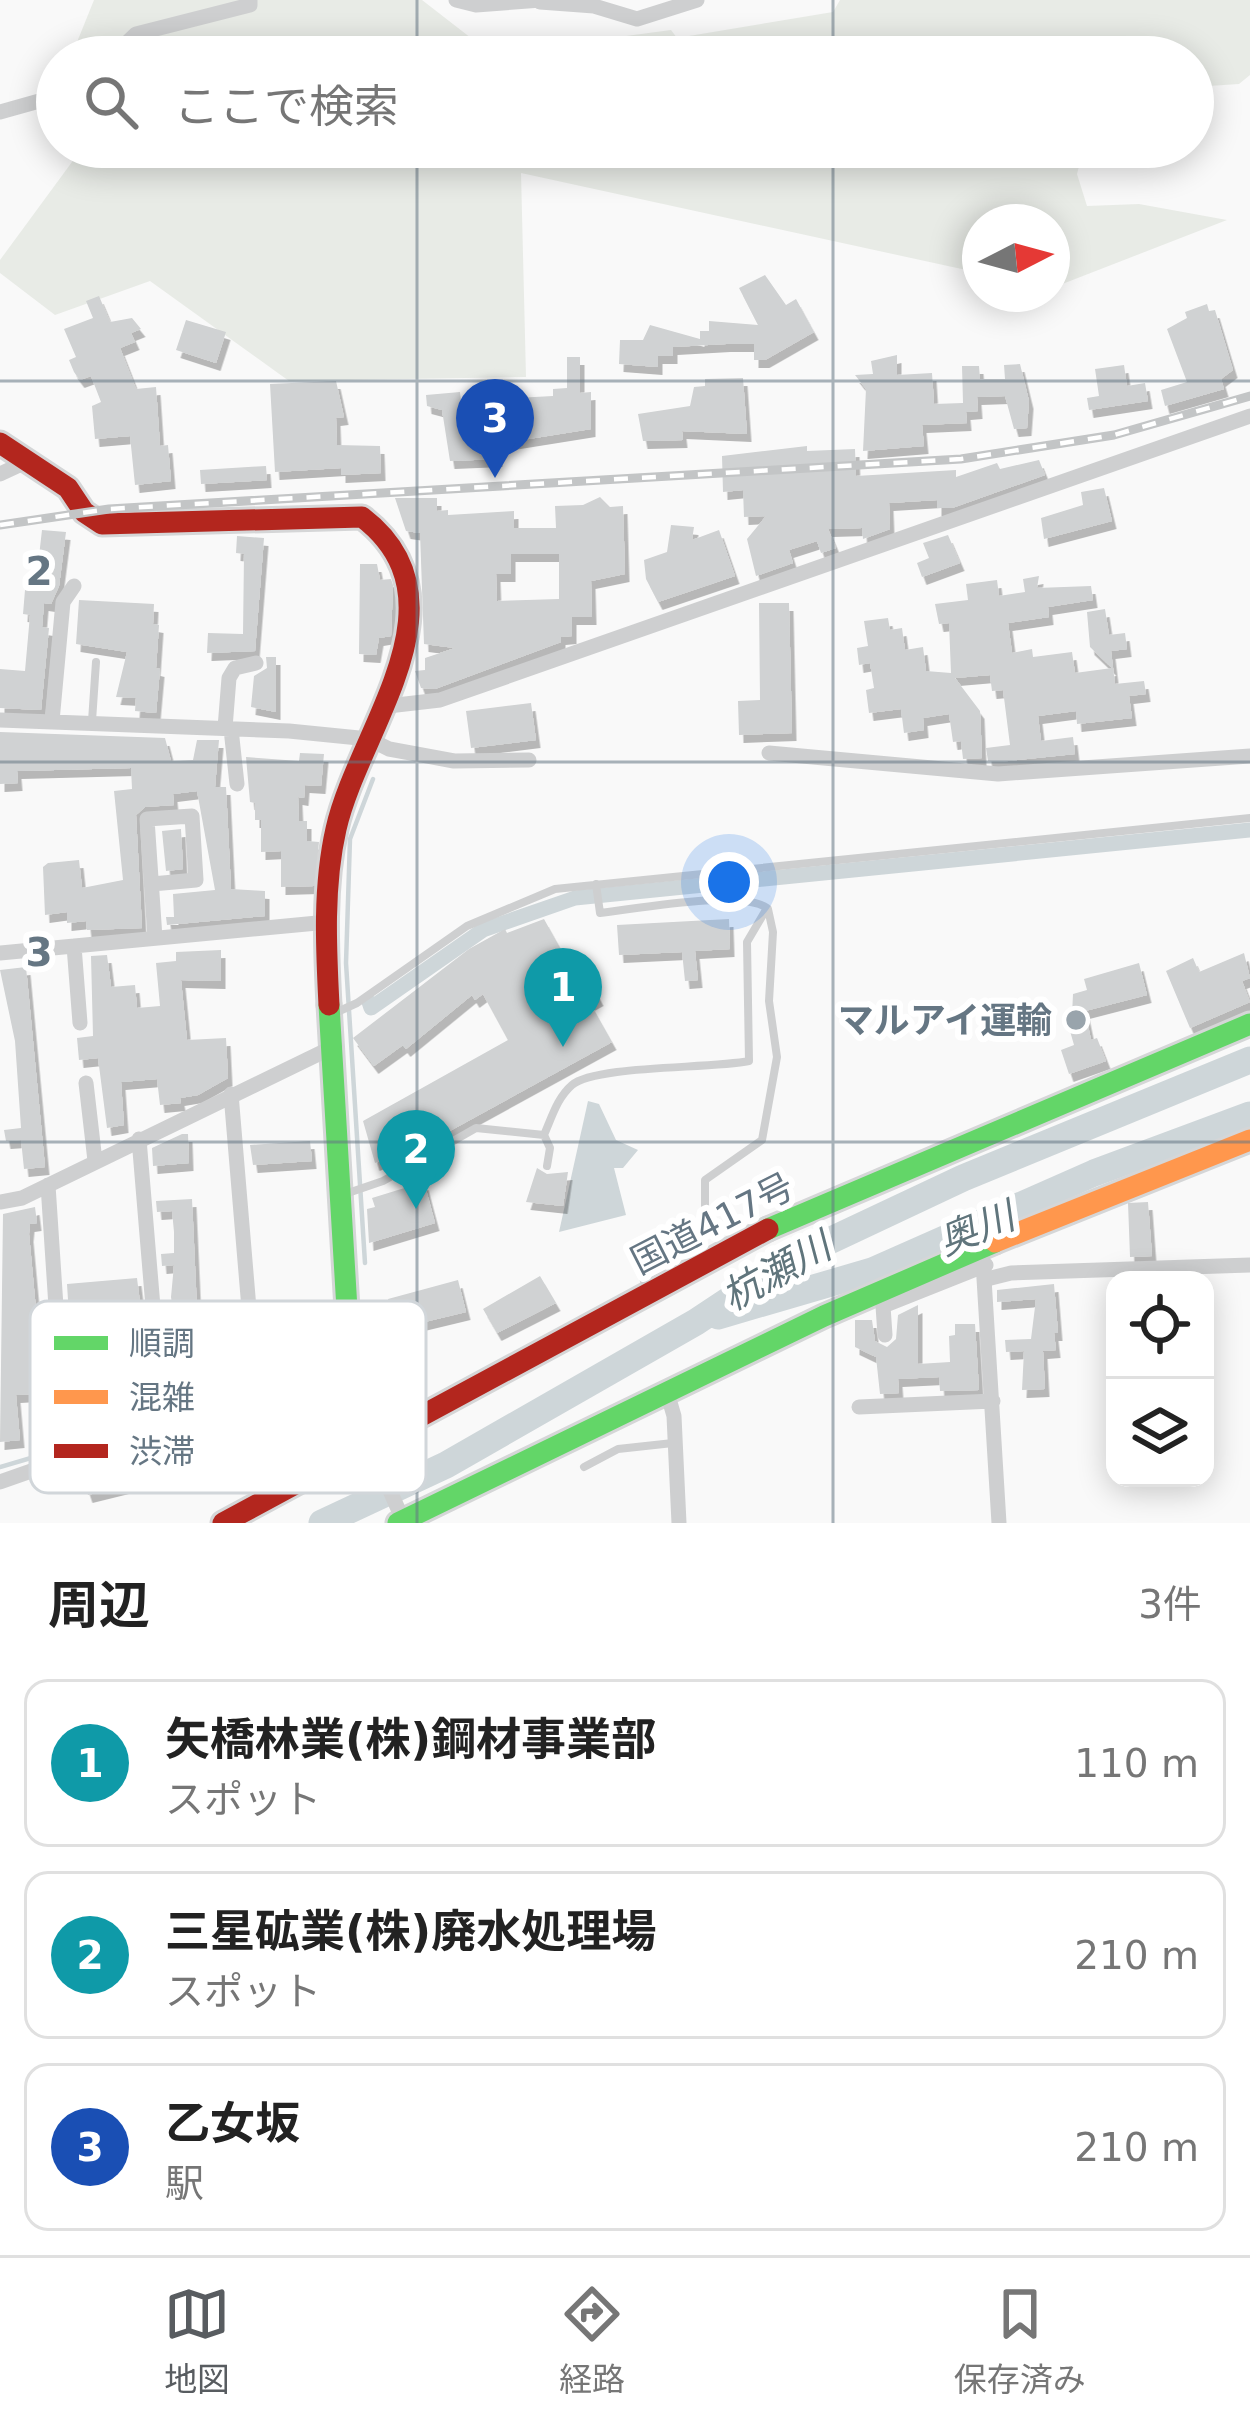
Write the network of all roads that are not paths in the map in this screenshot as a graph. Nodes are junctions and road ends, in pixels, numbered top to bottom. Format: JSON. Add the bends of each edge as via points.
{"nodes":[{"id":1,"x":250,"y":0,"type":"edge"},
{"id":2,"x":456,"y":0,"type":"edge"},
{"id":3,"x":697,"y":0,"type":"edge"},
{"id":4,"x":541,"y":1,"type":"edge"},
{"id":5,"x":134,"y":36,"type":"edge"},
{"id":6,"x":36,"y":102,"type":"edge"},
{"id":7,"x":0,"y":112,"type":"edge"},
{"id":8,"x":1250,"y":416,"type":"edge"},
{"id":9,"x":0,"y":443,"type":"edge"},
{"id":10,"x":28,"y":460,"type":"junction"},
{"id":11,"x":0,"y":474,"type":"edge"},
{"id":12,"x":74,"y":586,"type":"dead end"},
{"id":13,"x":96,"y":662,"type":"dead end"},
{"id":14,"x":256,"y":663,"type":"dead end"},
{"id":15,"x":388,"y":706,"type":"junction"},
{"id":16,"x":0,"y":720,"type":"edge"},
{"id":17,"x":52,"y":721,"type":"junction"},
{"id":18,"x":92,"y":722,"type":"junction"},
{"id":19,"x":228,"y":729,"type":"junction"},
{"id":20,"x":369,"y":739,"type":"junction"},
{"id":21,"x":769,"y":752,"type":"dead end"},
{"id":22,"x":1250,"y":756,"type":"edge"},
{"id":23,"x":530,"y":760,"type":"dead end"},
{"id":24,"x":237,"y":784,"type":"dead end"},
{"id":25,"x":1250,"y":818,"type":"edge"},
{"id":26,"x":152,"y":884,"type":"junction"},
{"id":27,"x":596,"y":884,"type":"junction"},
{"id":28,"x":767,"y":908,"type":"junction"},
{"id":29,"x":328,"y":922,"type":"junction"},
{"id":30,"x":155,"y":938,"type":"junction"},
{"id":31,"x":74,"y":946,"type":"junction"},
{"id":32,"x":0,"y":953,"type":"edge"},
{"id":33,"x":343,"y":1009,"type":"junction"},
{"id":34,"x":80,"y":1023,"type":"dead end"},
{"id":35,"x":1250,"y":1024,"type":"edge"},
{"id":36,"x":335,"y":1046,"type":"junction"},
{"id":37,"x":86,"y":1083,"type":"dead end"},
{"id":38,"x":231,"y":1094,"type":"junction"},
{"id":39,"x":544,"y":1135,"type":"junction"},
{"id":40,"x":139,"y":1139,"type":"junction"},
{"id":41,"x":1250,"y":1140,"type":"edge"},
{"id":42,"x":94,"y":1161,"type":"junction"},
{"id":43,"x":547,"y":1166,"type":"dead end"},
{"id":44,"x":48,"y":1185,"type":"junction"},
{"id":45,"x":354,"y":1191,"type":"junction"},
{"id":46,"x":0,"y":1202,"type":"edge"},
{"id":47,"x":985,"y":1263,"type":"junction"},
{"id":48,"x":1250,"y":1265,"type":"edge"},
{"id":49,"x":647,"y":1292,"type":"junction"},
{"id":50,"x":56,"y":1301,"type":"edge"},
{"id":51,"x":152,"y":1301,"type":"edge"},
{"id":52,"x":247,"y":1301,"type":"edge"},
{"id":53,"x":354,"y":1301,"type":"edge"},
{"id":54,"x":885,"y":1335,"type":"dead end"},
{"id":55,"x":667,"y":1392,"type":"junction"},
{"id":56,"x":993,"y":1401,"type":"junction"},
{"id":57,"x":859,"y":1407,"type":"dead end"},
{"id":58,"x":426,"y":1418,"type":"edge"},
{"id":59,"x":675,"y":1443,"type":"junction"},
{"id":60,"x":584,"y":1467,"type":"dead end"},
{"id":61,"x":30,"y":1468,"type":"edge"},
{"id":62,"x":0,"y":1481,"type":"edge"},
{"id":63,"x":284,"y":1493,"type":"edge"},
{"id":64,"x":389,"y":1493,"type":"edge"},
{"id":65,"x":402,"y":1521,"type":"edge"},
{"id":66,"x":224,"y":1523,"type":"edge"},
{"id":67,"x":680,"y":1523,"type":"edge"},
{"id":68,"x":999,"y":1523,"type":"edge"}],
"edges":[{"from":1,"to":5,"type":"street"},
{"from":2,"to":4,"type":"street"},
{"from":3,"to":4,"type":"street","via":[[637,19]]},
{"from":6,"to":7,"type":"street"},
{"from":8,"to":15,"type":"street","via":[[440,700]]},
{"from":9,"to":10,"type":"main road"},
{"from":10,"to":11,"type":"street"},
{"from":10,"to":15,"type":"main road","via":[[102,524],[362,517],[379,528],[407,575],[407,644]]},
{"from":12,"to":17,"type":"street","via":[[63,602]]},
{"from":13,"to":18,"type":"lane"},
{"from":14,"to":19,"type":"street","via":[[229,678]]},
{"from":15,"to":20,"type":"main road"},
{"from":16,"to":17,"type":"street"},
{"from":17,"to":18,"type":"street"},
{"from":18,"to":19,"type":"street"},
{"from":19,"to":20,"type":"street"},
{"from":19,"to":24,"type":"street"},
{"from":20,"to":23,"type":"street","via":[[454,761]]},
{"from":20,"to":29,"type":"main road","via":[[339,814]]},
{"from":21,"to":22,"type":"street","via":[[998,774]]},
{"from":25,"to":27,"type":"lane"},
{"from":26,"to":26,"type":"street","via":[[147,819],[192,816],[196,880]]},
{"from":26,"to":30,"type":"street"},
{"from":27,"to":28,"type":"lane","via":[[600,913],[728,901]]},
{"from":27,"to":33,"type":"lane","via":[[555,889],[467,926]]},
{"from":28,"to":39,"type":"lane","via":[[747,942],[749,1061],[575,1082]]},
{"from":28,"to":49,"type":"lane","via":[[777,1057],[762,1140],[704,1180],[705,1216],[641,1272]]},
{"from":29,"to":30,"type":"street"},
{"from":29,"to":33,"type":"main road"},
{"from":30,"to":31,"type":"street"},
{"from":31,"to":32,"type":"street"},
{"from":31,"to":34,"type":"street"},
{"from":33,"to":36,"type":"main road"},
{"from":35,"to":49,"type":"main road","name":"国道417号","via":[[781,1222]]},
{"from":36,"to":38,"type":"street"},
{"from":36,"to":45,"type":"main road"},
{"from":37,"to":42,"type":"street"},
{"from":38,"to":40,"type":"street"},
{"from":38,"to":52,"type":"street"},
{"from":39,"to":43,"type":"lane"},
{"from":39,"to":45,"type":"lane","via":[[476,1129]]},
{"from":40,"to":42,"type":"street"},
{"from":40,"to":51,"type":"street"},
{"from":41,"to":47,"type":"main road"},
{"from":42,"to":44,"type":"street"},
{"from":44,"to":46,"type":"street"},
{"from":44,"to":50,"type":"street"},
{"from":45,"to":53,"type":"main road"},
{"from":47,"to":48,"type":"street","via":[[1011,1273]]},
{"from":47,"to":54,"type":"street","via":[[883,1306]]},
{"from":47,"to":55,"type":"main road"},
{"from":47,"to":56,"type":"street"},
{"from":49,"to":58,"type":"main road","name":"国道417号"},
{"from":55,"to":59,"type":"street"},
{"from":55,"to":65,"type":"main road"},
{"from":56,"to":57,"type":"street"},
{"from":56,"to":68,"type":"street"},
{"from":59,"to":60,"type":"lane","via":[[618,1449]]},
{"from":59,"to":67,"type":"street"},
{"from":61,"to":62,"type":"street"},
{"from":63,"to":66,"type":"main road","name":"国道417号"},
{"from":64,"to":65,"type":"street"}]}
